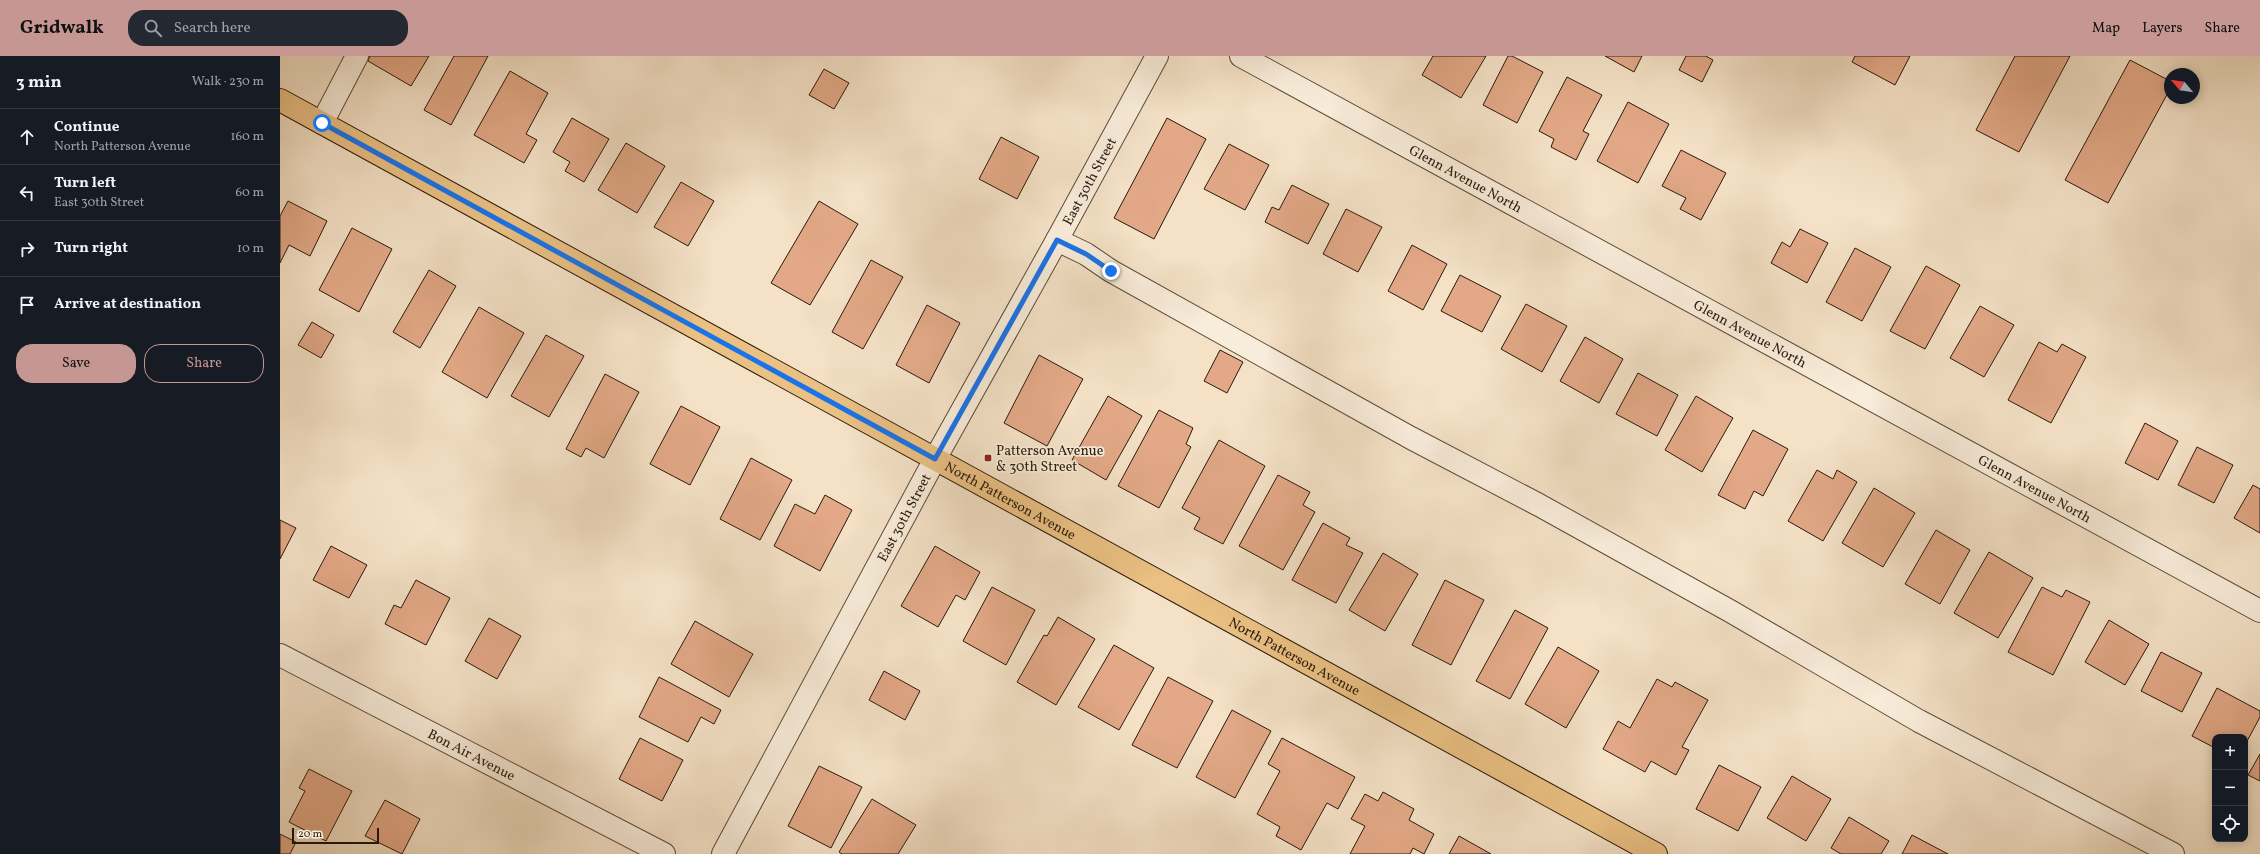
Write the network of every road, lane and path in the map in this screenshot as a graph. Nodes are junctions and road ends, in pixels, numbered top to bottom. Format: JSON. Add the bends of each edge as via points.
{"nodes":[{"id":1,"x":358,"y":56,"type":"edge"},
{"id":2,"x":1157,"y":56,"type":"edge"},
{"id":3,"x":1241,"y":56,"type":"edge"},
{"id":4,"x":280,"y":100,"type":"edge"},
{"id":5,"x":322,"y":123,"type":"junction"},
{"id":6,"x":1057,"y":240,"type":"junction"},
{"id":7,"x":935,"y":459,"type":"junction"},
{"id":8,"x":2260,"y":611,"type":"edge"},
{"id":9,"x":280,"y":655,"type":"edge"},
{"id":10,"x":664,"y":854,"type":"edge"},
{"id":11,"x":723,"y":854,"type":"edge"},
{"id":12,"x":1656,"y":854,"type":"edge"},
{"id":13,"x":2173,"y":854,"type":"edge"}],
"edges":[{"from":1,"to":5,"type":"street"},
{"from":2,"to":6,"type":"street","name":"East 30th Street"},
{"from":3,"to":8,"type":"street","name":"Glenn Avenue North"},
{"from":4,"to":5,"type":"main road","name":"North Patterson Avenue"},
{"from":5,"to":7,"type":"main road","name":"North Patterson Avenue"},
{"from":6,"to":7,"type":"street","name":"East 30th Street"},
{"from":6,"to":13,"type":"street","via":[[1411,438],[1539,505],[1919,721]]},
{"from":7,"to":11,"type":"street","name":"East 30th Street"},
{"from":7,"to":12,"type":"main road","name":"North Patterson Avenue"},
{"from":9,"to":10,"type":"street","name":"Bon Air Avenue"}]}
